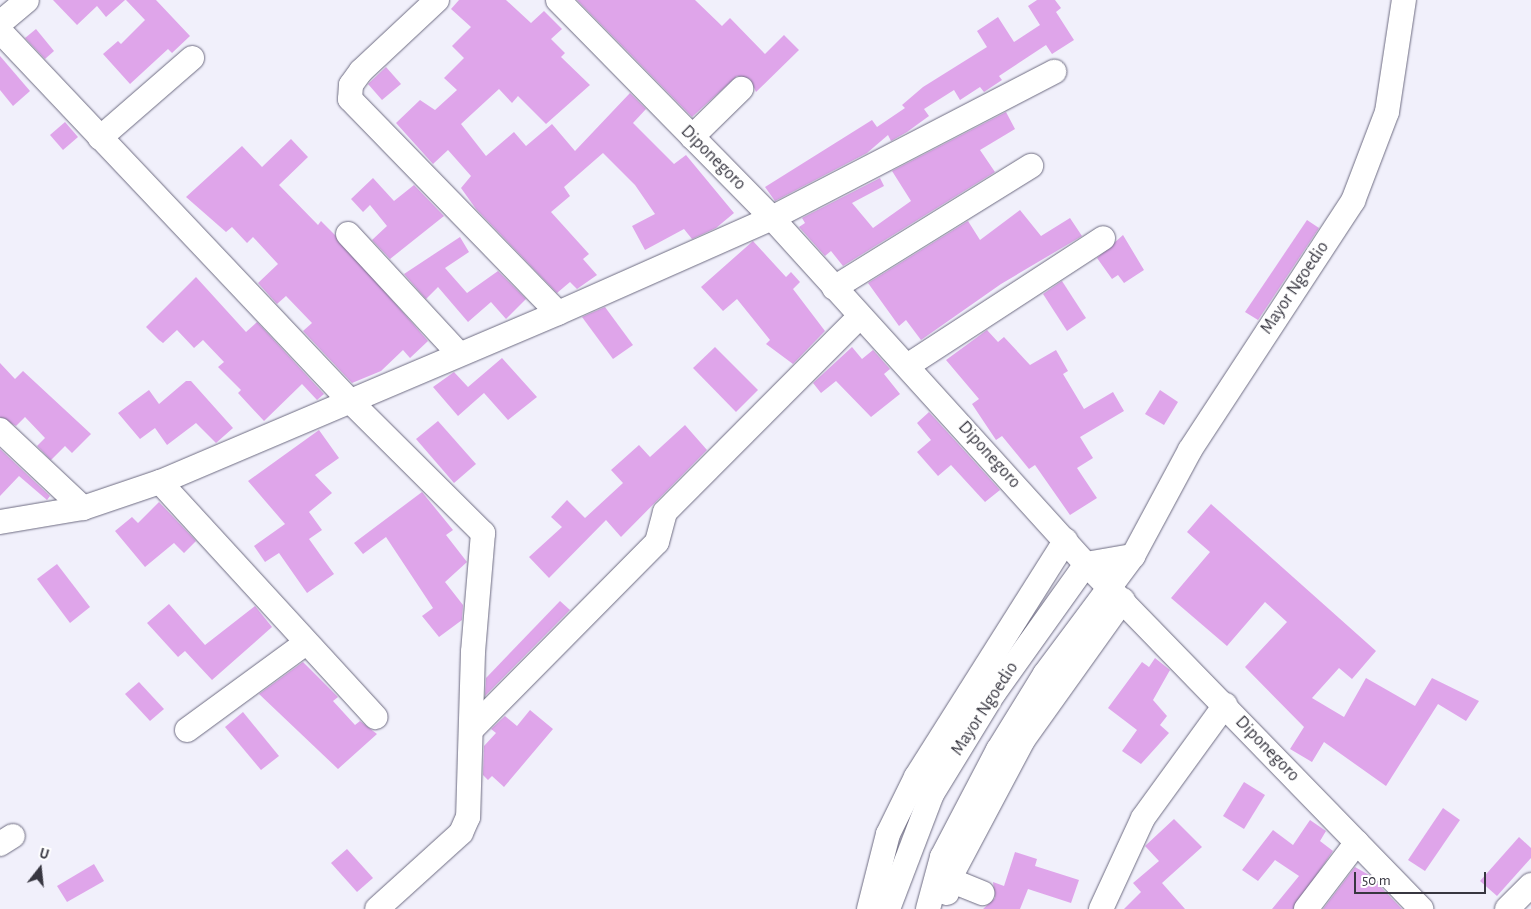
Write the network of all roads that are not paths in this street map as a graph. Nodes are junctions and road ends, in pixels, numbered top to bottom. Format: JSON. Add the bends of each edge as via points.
{"nodes":[{"id":1,"x":27,"y":0,"type":"edge"},
{"id":2,"x":437,"y":0,"type":"edge"},
{"id":3,"x":558,"y":0,"type":"edge"},
{"id":4,"x":1404,"y":0,"type":"edge"},
{"id":5,"x":0,"y":23,"type":"edge"},
{"id":6,"x":0,"y":31,"type":"edge"},
{"id":7,"x":192,"y":58,"type":"dead end"},
{"id":8,"x":1054,"y":72,"type":"dead end"},
{"id":9,"x":742,"y":89,"type":"dead end"},
{"id":10,"x":692,"y":136,"type":"junction"},
{"id":11,"x":100,"y":138,"type":"junction"},
{"id":12,"x":1031,"y":166,"type":"dead end"},
{"id":13,"x":772,"y":218,"type":"junction"},
{"id":14,"x":348,"y":234,"type":"dead end"},
{"id":15,"x":1103,"y":238,"type":"dead end"},
{"id":16,"x":834,"y":288,"type":"junction"},
{"id":17,"x":558,"y":313,"type":"junction"},
{"id":18,"x":860,"y":316,"type":"junction"},
{"id":19,"x":460,"y":354,"type":"junction"},
{"id":20,"x":907,"y":366,"type":"junction"},
{"id":21,"x":349,"y":400,"type":"junction"},
{"id":22,"x":0,"y":430,"type":"edge"},
{"id":23,"x":160,"y":482,"type":"junction"},
{"id":24,"x":83,"y":508,"type":"junction"},
{"id":25,"x":0,"y":522,"type":"edge"},
{"id":26,"x":1066,"y":540,"type":"junction"},
{"id":27,"x":1133,"y":556,"type":"junction"},
{"id":28,"x":1086,"y":564,"type":"junction"},
{"id":29,"x":1116,"y":594,"type":"junction"},
{"id":30,"x":306,"y":643,"type":"junction"},
{"id":31,"x":1225,"y":705,"type":"junction"},
{"id":32,"x":375,"y":717,"type":"dead end"},
{"id":33,"x":187,"y":730,"type":"dead end"},
{"id":34,"x":471,"y":730,"type":"junction"},
{"id":35,"x":910,"y":842,"type":"junction"},
{"id":36,"x":1356,"y":842,"type":"junction"},
{"id":37,"x":942,"y":857,"type":"junction"},
{"id":38,"x":1531,"y":885,"type":"edge"},
{"id":39,"x":376,"y":909,"type":"edge"},
{"id":40,"x":869,"y":909,"type":"edge"},
{"id":41,"x":888,"y":909,"type":"edge"},
{"id":42,"x":928,"y":909,"type":"edge"},
{"id":43,"x":943,"y":909,"type":"edge"},
{"id":44,"x":1102,"y":909,"type":"edge"},
{"id":45,"x":1306,"y":909,"type":"edge"},
{"id":46,"x":1420,"y":909,"type":"edge"},
{"id":47,"x":1507,"y":909,"type":"edge"}],
"edges":[{"from":1,"to":5,"type":"street"},
{"from":2,"to":17,"type":"street","via":[[361,71],[351,85],[350,99]]},
{"from":3,"to":10,"type":"street","name":"Diponegoro"},
{"from":4,"to":27,"type":"street","name":"Mayor Ngoedio","via":[[1387,112],[1353,201],[1190,450]]},
{"from":6,"to":11,"type":"street"},
{"from":7,"to":11,"type":"street"},
{"from":8,"to":13,"type":"street"},
{"from":9,"to":10,"type":"street"},
{"from":10,"to":13,"type":"street","name":"Diponegoro"},
{"from":11,"to":21,"type":"street"},
{"from":12,"to":16,"type":"street"},
{"from":13,"to":16,"type":"street","name":"Diponegoro"},
{"from":13,"to":17,"type":"street"},
{"from":14,"to":19,"type":"street"},
{"from":15,"to":20,"type":"street"},
{"from":16,"to":18,"type":"street","name":"Diponegoro"},
{"from":17,"to":19,"type":"street"},
{"from":18,"to":20,"type":"street","name":"Diponegoro"},
{"from":18,"to":34,"type":"street","via":[[665,512],[657,542]]},
{"from":19,"to":21,"type":"street"},
{"from":20,"to":26,"type":"street","name":"Diponegoro"},
{"from":21,"to":23,"type":"street"},
{"from":21,"to":34,"type":"street","via":[[483,533]]},
{"from":22,"to":24,"type":"street"},
{"from":23,"to":24,"type":"street"},
{"from":23,"to":30,"type":"street"},
{"from":24,"to":25,"type":"street"},
{"from":26,"to":28,"type":"street","name":"Diponegoro"},
{"from":26,"to":40,"type":"street","via":[[916,776],[888,834]]},
{"from":27,"to":28,"type":"street"},
{"from":27,"to":29,"type":"street","name":"Mayor Ngoedio"},
{"from":28,"to":29,"type":"street","name":"Diponegoro"},
{"from":28,"to":35,"type":"street","name":"Mayor Ngoedio","via":[[951,760]]},
{"from":29,"to":31,"type":"street","name":"Diponegoro"},
{"from":29,"to":37,"type":"street","name":"Mayor Ngoedio","via":[[1040,683],[964,809]]},
{"from":29,"to":43,"type":"street","via":[[1023,740],[967,886]]},
{"from":30,"to":32,"type":"street"},
{"from":30,"to":33,"type":"street"},
{"from":31,"to":36,"type":"street","name":"Diponegoro"},
{"from":31,"to":44,"type":"street","via":[[1143,818]]},
{"from":34,"to":39,"type":"street","via":[[466,826]]},
{"from":35,"to":37,"type":"street"},
{"from":35,"to":41,"type":"street","name":"Mayor Ngoedio"},
{"from":36,"to":45,"type":"street"},
{"from":36,"to":46,"type":"street","name":"Diponegoro"},
{"from":37,"to":42,"type":"street","name":"Mayor Ngoedio"},
{"from":38,"to":47,"type":"street"}]}
